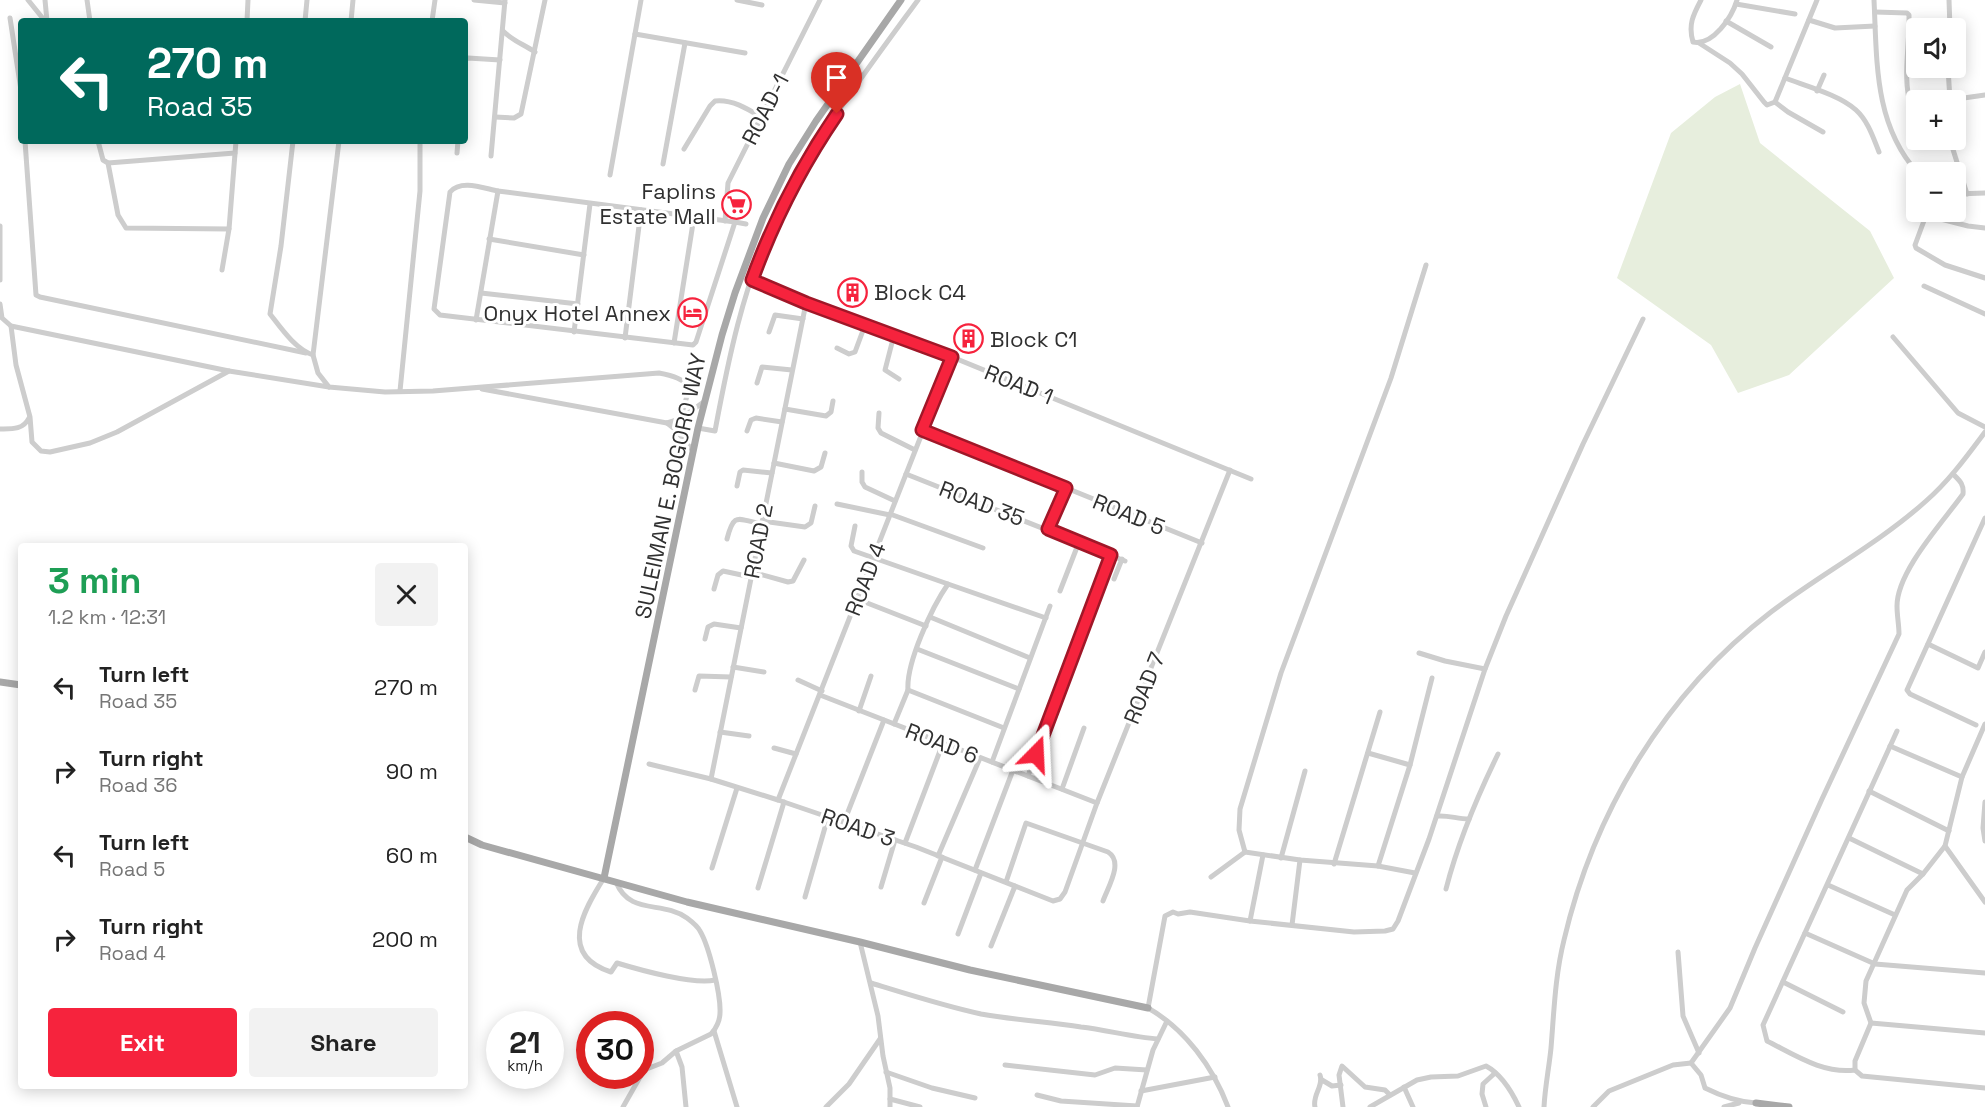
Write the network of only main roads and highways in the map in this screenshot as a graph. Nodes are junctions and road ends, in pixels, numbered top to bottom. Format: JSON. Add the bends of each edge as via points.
{"nodes":[{"id":1,"x":901,"y":0,"type":"edge"},
{"id":2,"x":0,"y":682,"type":"edge"},
{"id":3,"x":18,"y":685,"type":"edge"},
{"id":4,"x":468,"y":838,"type":"edge"},
{"id":5,"x":604,"y":878,"type":"junction"},
{"id":6,"x":1148,"y":1008,"type":"road end"},
{"id":7,"x":1756,"y":1103,"type":"road end"},
{"id":8,"x":1789,"y":1107,"type":"edge"}],
"edges":[{"from":1,"to":5,"type":"main road","name":"SULEIMAN E. BOGORO WAY","via":[[812,128],[776,192],[747,257],[698,428]]},
{"from":2,"to":3,"type":"main road"},
{"from":4,"to":5,"type":"main road"},
{"from":5,"to":6,"type":"main road","via":[[687,902],[970,970]]},
{"from":7,"to":8,"type":"main road"}]}
